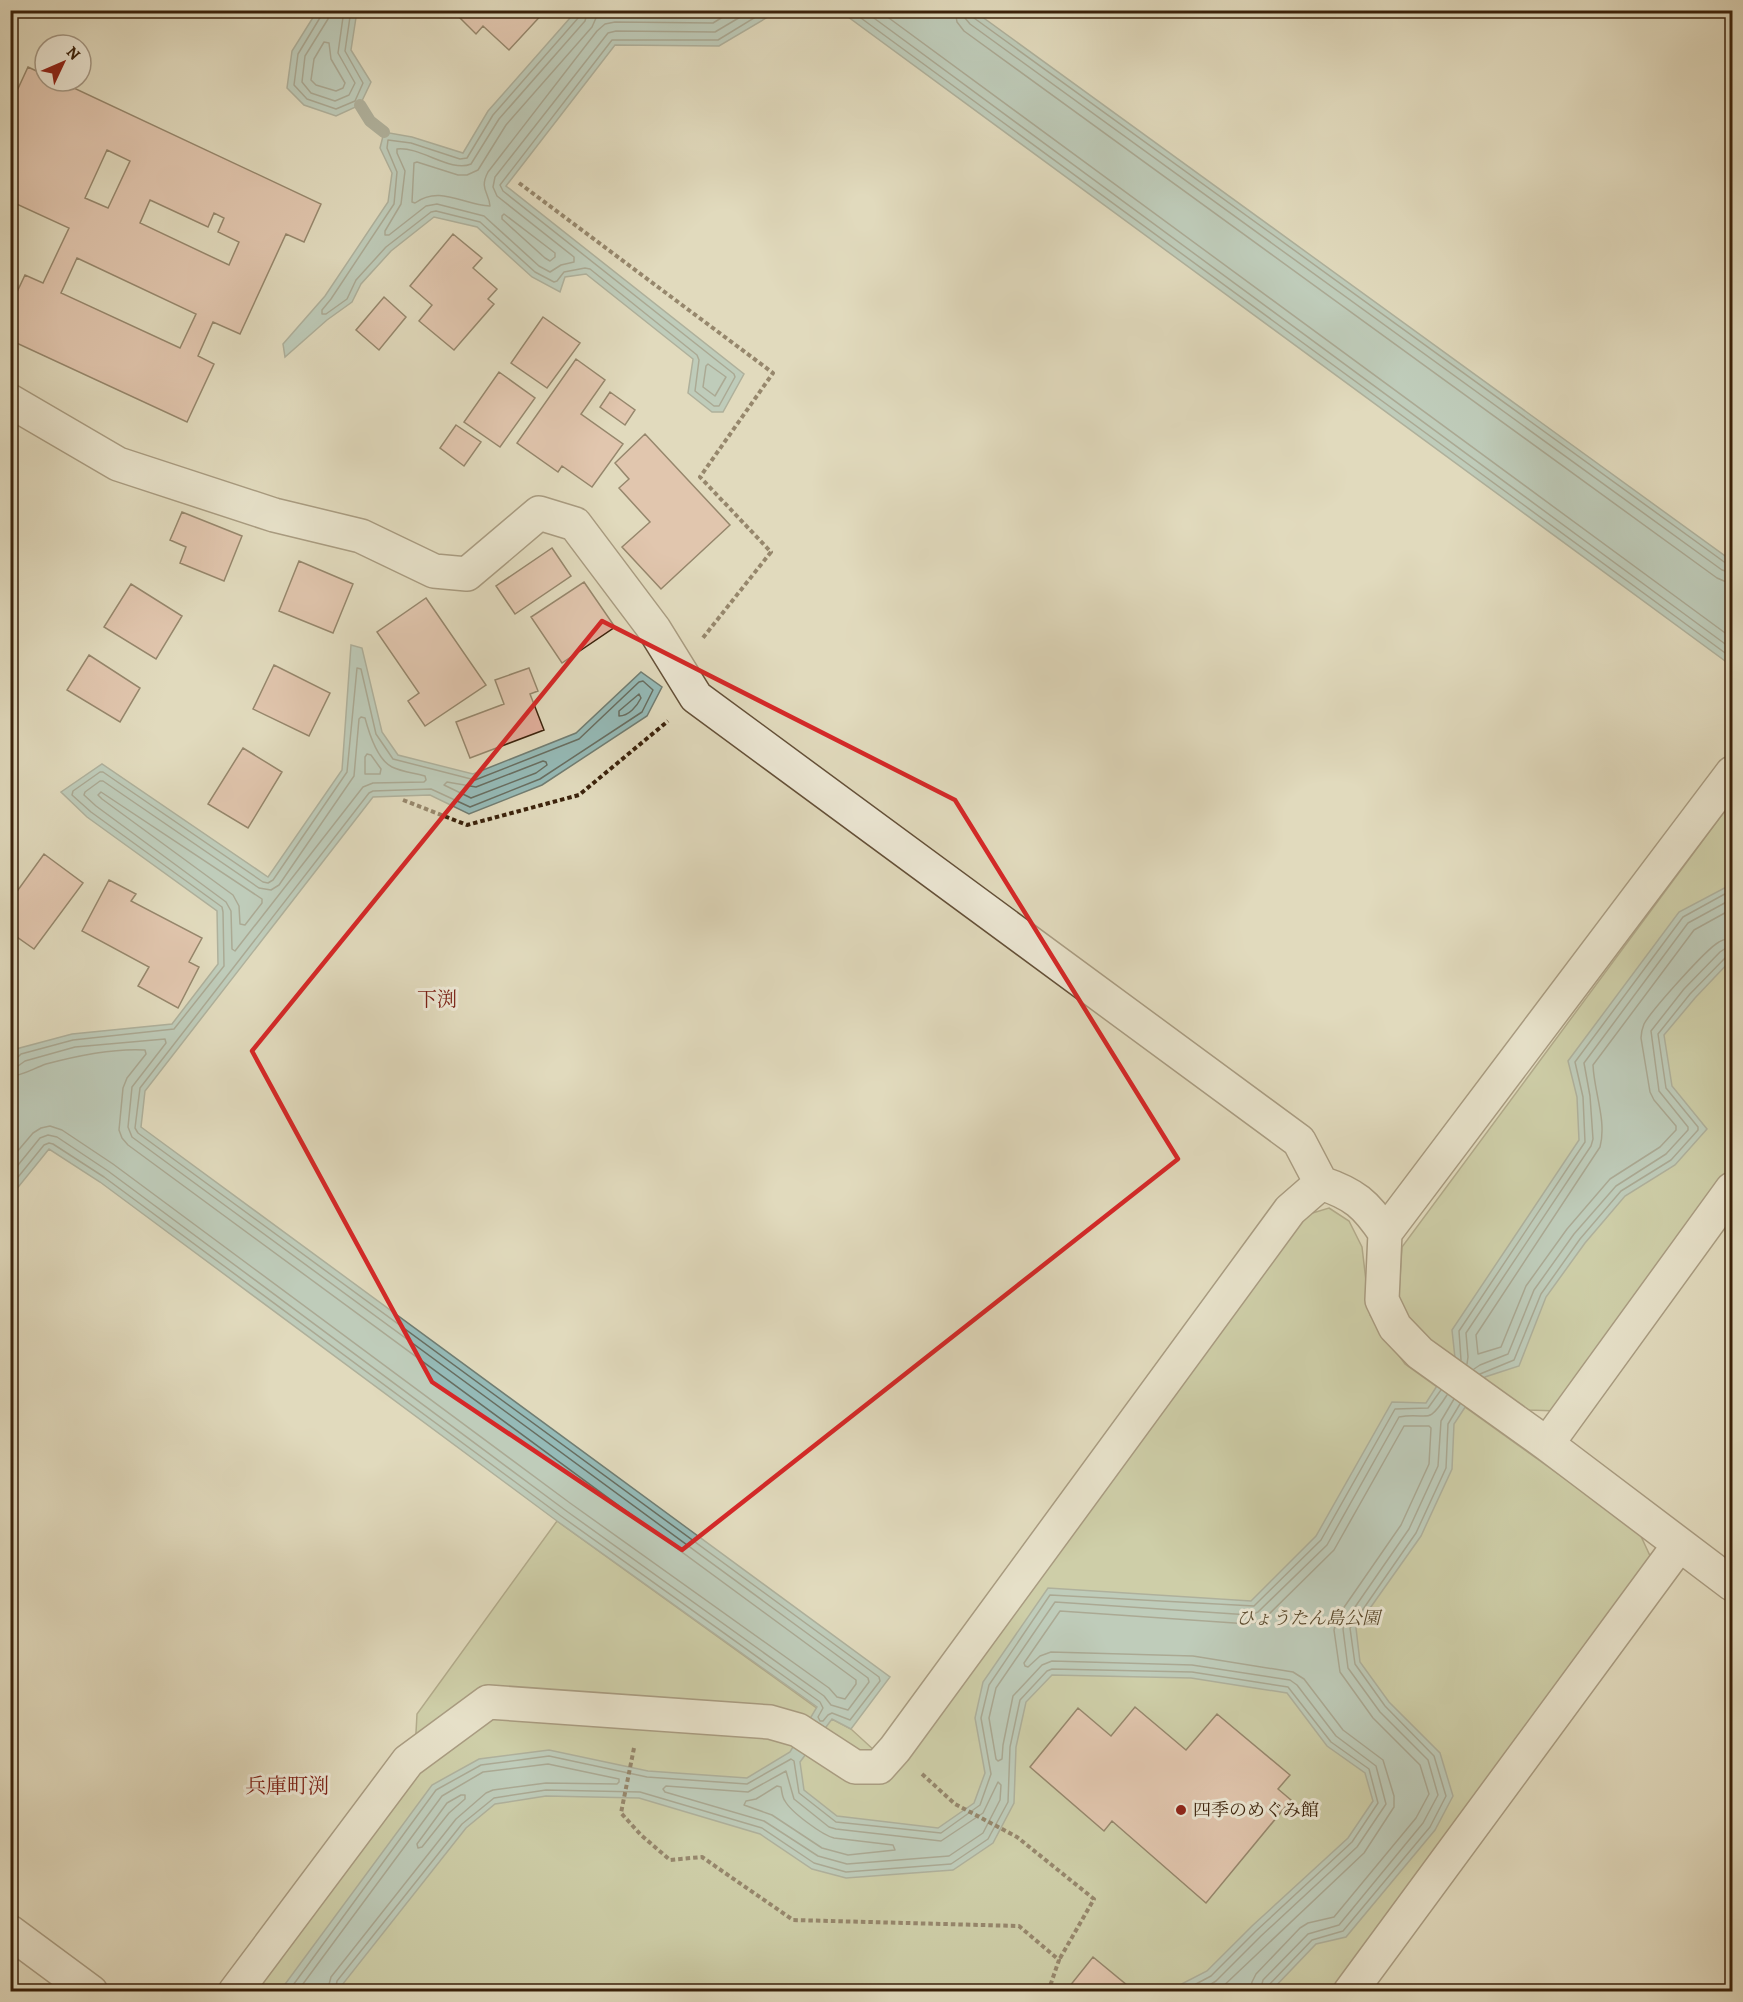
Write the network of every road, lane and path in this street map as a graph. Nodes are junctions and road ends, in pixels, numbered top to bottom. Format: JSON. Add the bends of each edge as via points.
{"nodes":[{"id":1,"x":519,"y":183,"type":"dead end"},
{"id":2,"x":10,"y":401,"type":"edge"},
{"id":3,"x":676,"y":664,"type":"junction"},
{"id":4,"x":696,"y":697,"type":"junction"},
{"id":5,"x":1732,"y":773,"type":"edge"},
{"id":6,"x":403,"y":800,"type":"dead end"},
{"id":7,"x":1321,"y":1183,"type":"junction"},
{"id":8,"x":1732,"y":1189,"type":"edge"},
{"id":9,"x":1385,"y":1233,"type":"junction"},
{"id":10,"x":1547,"y":1444,"type":"junction"},
{"id":11,"x":1679,"y":1545,"type":"junction"},
{"id":12,"x":1732,"y":1584,"type":"edge"},
{"id":13,"x":895,"y":1749,"type":"junction"},
{"id":14,"x":632,"y":1756,"type":"dead end"},
{"id":15,"x":10,"y":1932,"type":"edge"},
{"id":16,"x":1059,"y":1960,"type":"junction"},
{"id":17,"x":91,"y":1992,"type":"edge"},
{"id":18,"x":235,"y":1992,"type":"edge"},
{"id":19,"x":1048,"y":1992,"type":"edge"},
{"id":20,"x":1350,"y":1992,"type":"edge"}],
"edges":[{"from":1,"to":3,"type":"path","via":[[773,373],[700,477],[771,552],[694,649]]},
{"from":2,"to":3,"type":"street","via":[[118,464],[274,515],[361,536],[434,571],[467,574],[539,513],[575,524]]},
{"from":3,"to":4,"type":"street"},
{"from":4,"to":6,"type":"path","via":[[579,795],[467,825]]},
{"from":4,"to":7,"type":"street","via":[[1299,1141]]},
{"from":5,"to":9,"type":"street"},
{"from":7,"to":9,"type":"street","via":[[1344,1191],[1370,1210]]},
{"from":7,"to":13,"type":"street","via":[[1290,1210]]},
{"from":8,"to":10,"type":"street"},
{"from":9,"to":10,"type":"street","via":[[1382,1300],[1395,1327],[1420,1353]]},
{"from":10,"to":11,"type":"street"},
{"from":11,"to":12,"type":"street"},
{"from":11,"to":20,"type":"street"},
{"from":13,"to":16,"type":"path","via":[[955,1804],[1017,1837],[1094,1899]]},
{"from":13,"to":18,"type":"street","via":[[879,1767],[855,1767],[809,1738],[771,1722],[488,1702],[408,1761]]},
{"from":14,"to":16,"type":"path","via":[[621,1813],[641,1835],[670,1860],[702,1857],[793,1920],[1019,1926]]},
{"from":15,"to":17,"type":"street"},
{"from":16,"to":19,"type":"path"}]}
